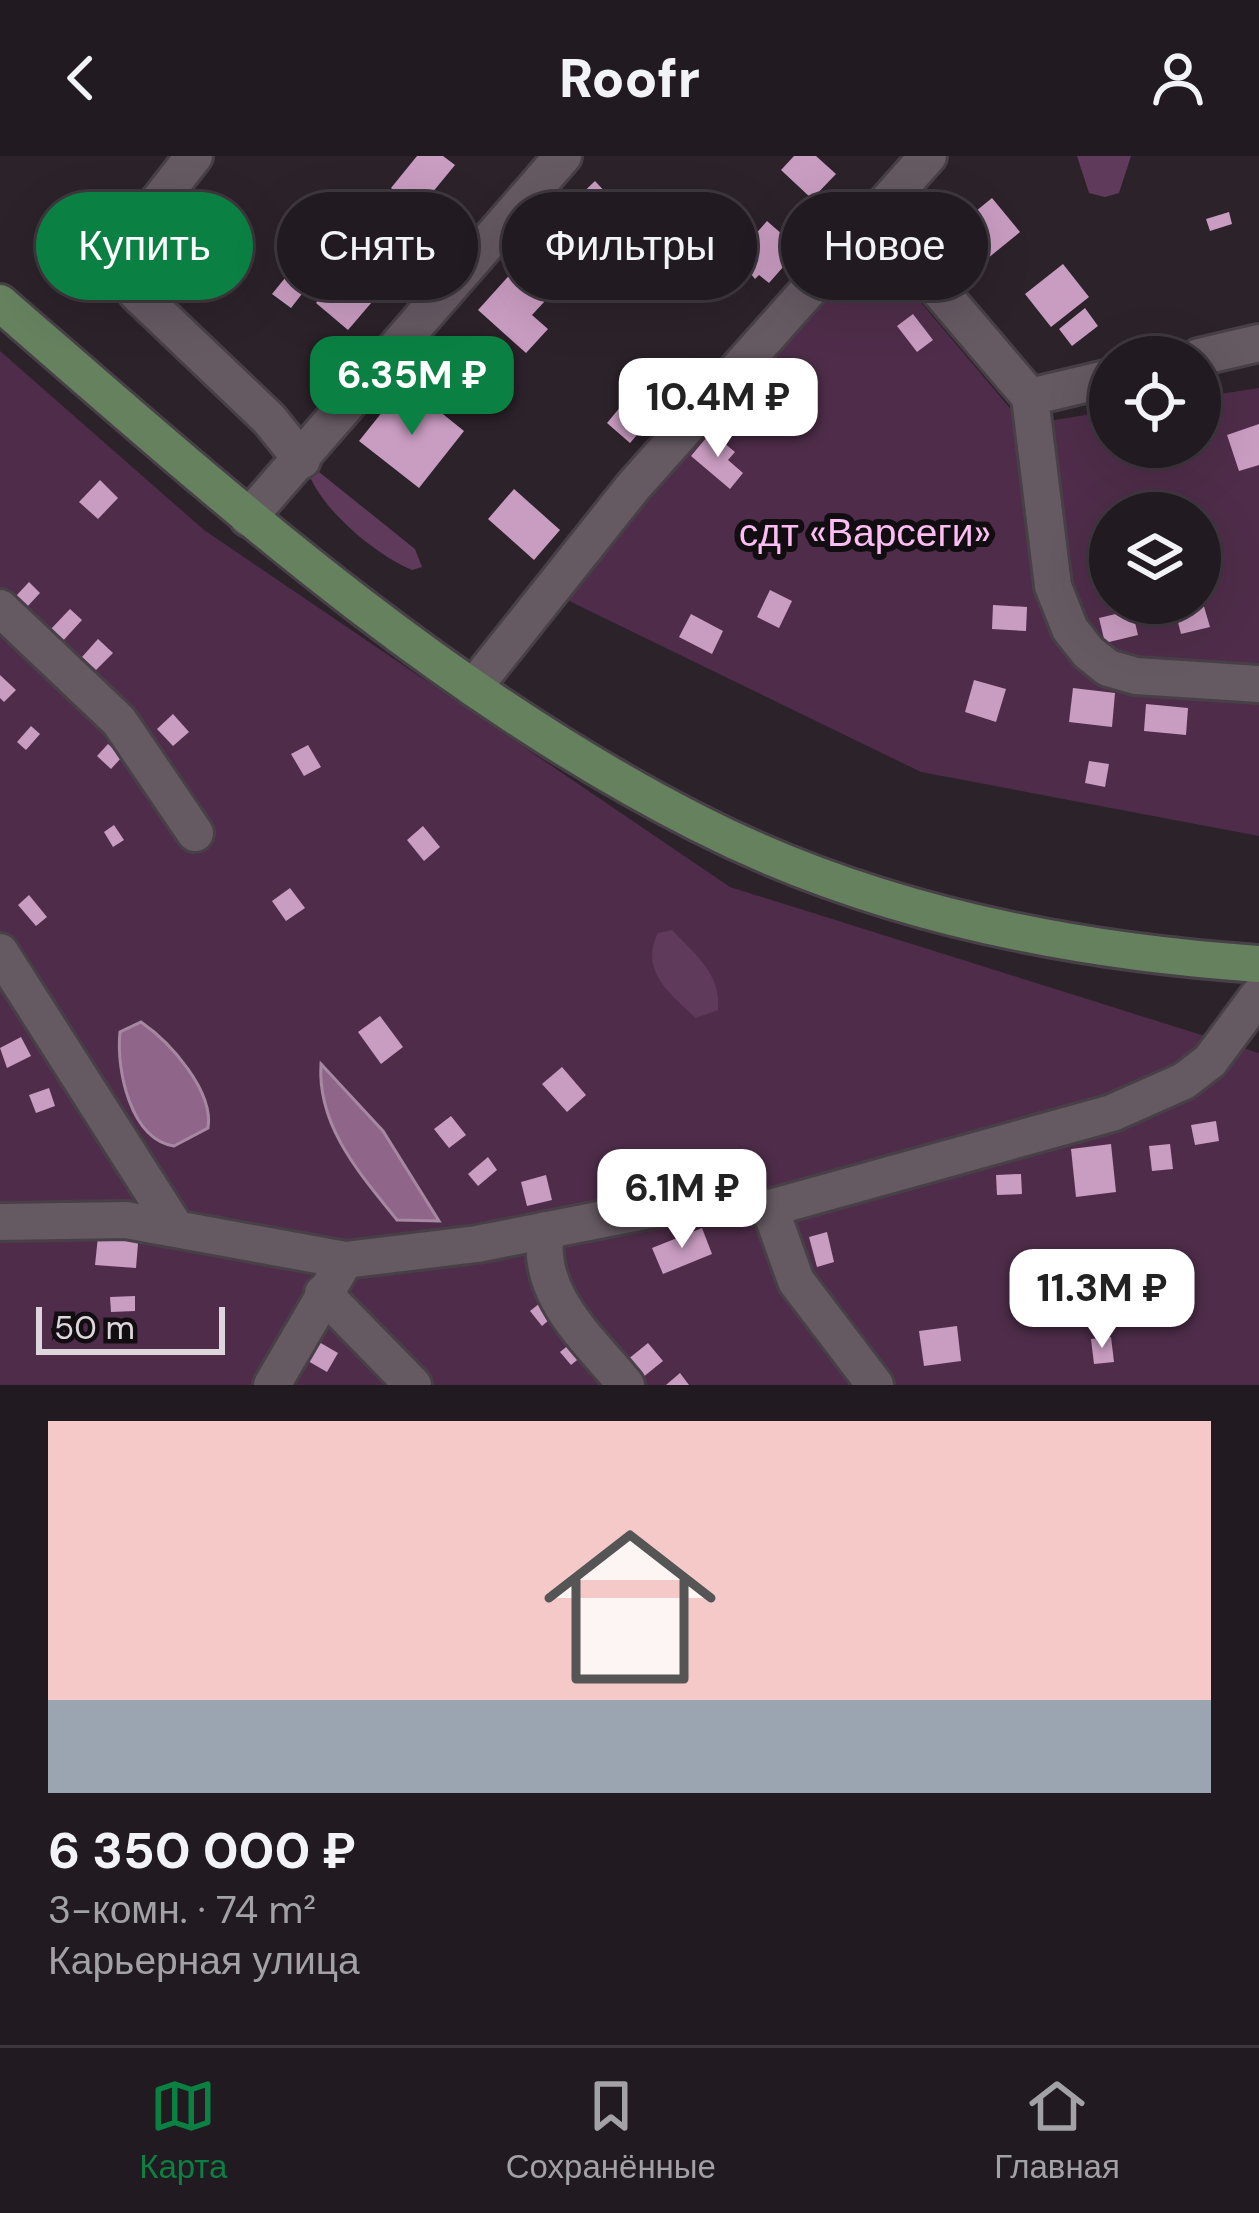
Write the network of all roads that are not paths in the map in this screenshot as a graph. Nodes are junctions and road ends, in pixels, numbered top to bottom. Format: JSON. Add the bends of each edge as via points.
{"nodes":[{"id":1,"x":194,"y":156,"type":"edge"},
{"id":2,"x":563,"y":156,"type":"edge"},
{"id":3,"x":928,"y":156,"type":"edge"},
{"id":4,"x":896,"y":192,"type":"edge"},
{"id":5,"x":799,"y":300,"type":"edge"},
{"id":6,"x":947,"y":300,"type":"edge"},
{"id":7,"x":0,"y":303,"type":"edge"},
{"id":8,"x":1259,"y":343,"type":"edge"},
{"id":9,"x":1221,"y":352,"type":"edge"},
{"id":10,"x":1089,"y":383,"type":"edge"},
{"id":11,"x":1030,"y":398,"type":"junction"},
{"id":12,"x":302,"y":460,"type":"junction"},
{"id":13,"x":248,"y":518,"type":"junction"},
{"id":14,"x":0,"y":608,"type":"edge"},
{"id":15,"x":1259,"y":684,"type":"edge"},
{"id":16,"x":473,"y":688,"type":"junction"},
{"id":17,"x":195,"y":833,"type":"dead end"},
{"id":18,"x":0,"y":952,"type":"edge"},
{"id":19,"x":1259,"y":964,"type":"edge"},
{"id":20,"x":1259,"y":995,"type":"edge"},
{"id":21,"x":770,"y":1208,"type":"junction"},
{"id":22,"x":0,"y":1222,"type":"edge"},
{"id":23,"x":175,"y":1227,"type":"junction"},
{"id":24,"x":546,"y":1230,"type":"junction"},
{"id":25,"x":345,"y":1260,"type":"junction"},
{"id":26,"x":323,"y":1293,"type":"junction"},
{"id":27,"x":272,"y":1385,"type":"edge"},
{"id":28,"x":412,"y":1385,"type":"edge"},
{"id":29,"x":626,"y":1385,"type":"edge"},
{"id":30,"x":875,"y":1385,"type":"edge"}],
"edges":[{"from":1,"to":12,"type":"street","via":[[120,251],[137,293]]},
{"from":2,"to":12,"type":"street"},
{"from":3,"to":4,"type":"street"},
{"from":5,"to":16,"type":"street","via":[[632,487]]},
{"from":6,"to":11,"type":"street"},
{"from":7,"to":13,"type":"main road"},
{"from":8,"to":9,"type":"street"},
{"from":10,"to":11,"type":"street"},
{"from":11,"to":15,"type":"street","via":[[1053,586],[1088,652],[1136,676]]},
{"from":12,"to":13,"type":"street"},
{"from":13,"to":16,"type":"main road"},
{"from":14,"to":17,"type":"street","via":[[119,721]]},
{"from":16,"to":19,"type":"main road","via":[[700,824],[893,901],[1066,943]]},
{"from":18,"to":23,"type":"street"},
{"from":20,"to":21,"type":"street","via":[[1184,1081],[1112,1113]]},
{"from":21,"to":24,"type":"street","via":[[705,1199]]},
{"from":21,"to":30,"type":"street","via":[[796,1281]]},
{"from":22,"to":23,"type":"street"},
{"from":23,"to":25,"type":"street"},
{"from":24,"to":25,"type":"street"},
{"from":24,"to":29,"type":"street","via":[[541,1260],[553,1294]]},
{"from":25,"to":26,"type":"street"},
{"from":26,"to":27,"type":"street"},
{"from":26,"to":28,"type":"street"}]}
